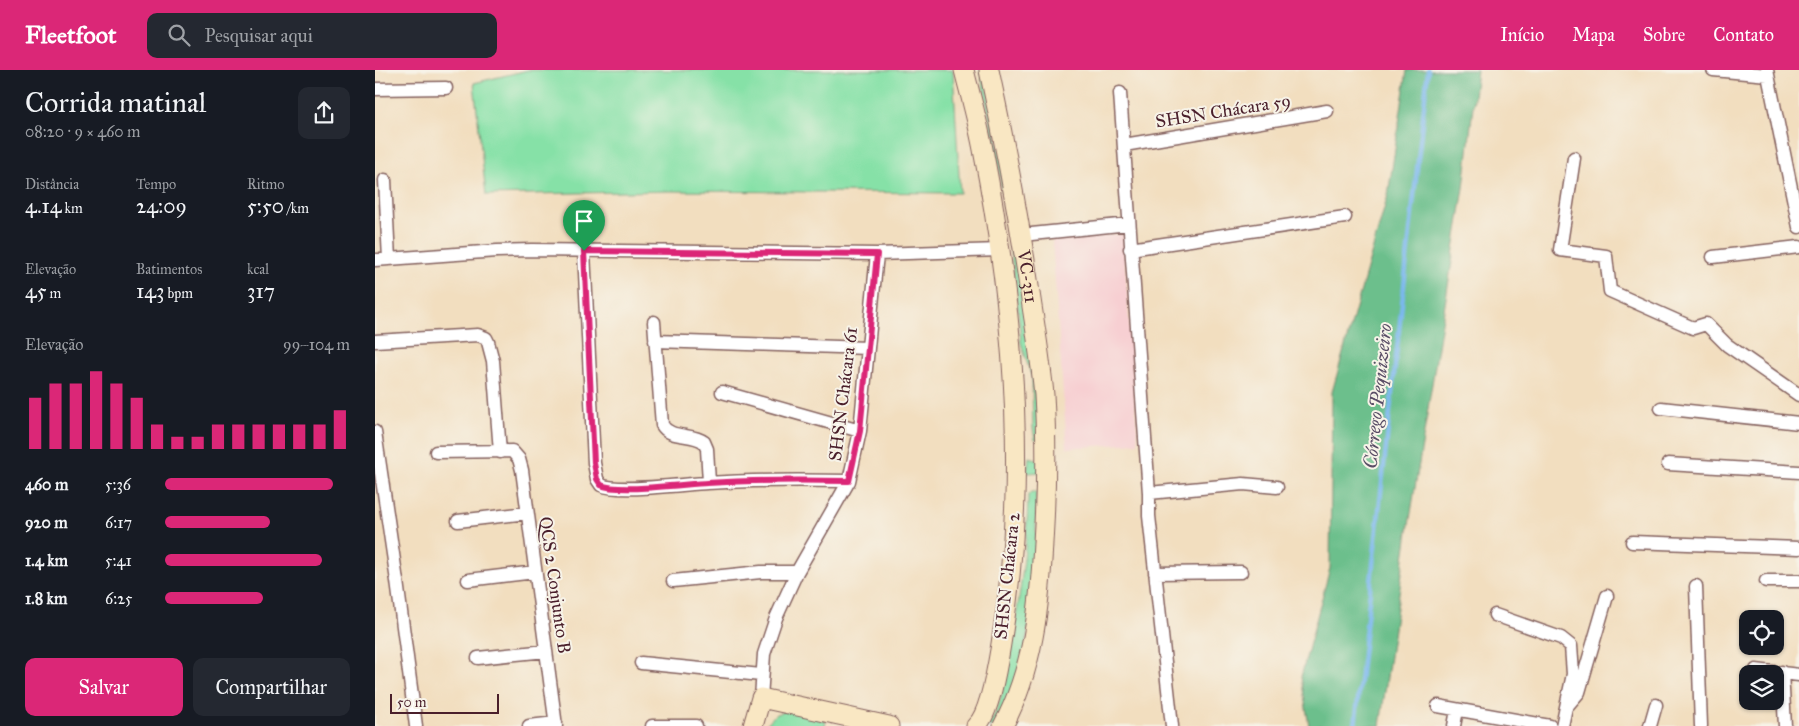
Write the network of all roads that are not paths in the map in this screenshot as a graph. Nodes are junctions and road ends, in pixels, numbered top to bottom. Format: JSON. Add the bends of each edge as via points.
{"nodes":[{"id":1,"x":964,"y":70,"type":"edge"},
{"id":2,"x":989,"y":70,"type":"edge"},
{"id":3,"x":1713,"y":70,"type":"edge"},
{"id":4,"x":1768,"y":73,"type":"edge"},
{"id":5,"x":447,"y":88,"type":"dead end"},
{"id":6,"x":375,"y":89,"type":"edge"},
{"id":7,"x":1120,"y":93,"type":"dead end"},
{"id":8,"x":1327,"y":111,"type":"dead end"},
{"id":9,"x":1124,"y":144,"type":"junction"},
{"id":10,"x":1574,"y":158,"type":"dead end"},
{"id":11,"x":385,"y":180,"type":"dead end"},
{"id":12,"x":1345,"y":217,"type":"dead end"},
{"id":13,"x":1129,"y":224,"type":"junction"},
{"id":14,"x":1799,"y":227,"type":"edge"},
{"id":15,"x":1022,"y":235,"type":"junction"},
{"id":16,"x":1799,"y":247,"type":"edge"},
{"id":17,"x":1130,"y":249,"type":"junction"},
{"id":18,"x":1000,"y":250,"type":"junction"},
{"id":19,"x":584,"y":251,"type":"junction"},
{"id":20,"x":877,"y":254,"type":"junction"},
{"id":21,"x":1713,"y":257,"type":"dead end"},
{"id":22,"x":389,"y":259,"type":"junction"},
{"id":23,"x":375,"y":260,"type":"edge"},
{"id":24,"x":653,"y":322,"type":"dead end"},
{"id":25,"x":375,"y":341,"type":"edge"},
{"id":26,"x":655,"y":341,"type":"junction"},
{"id":27,"x":868,"y":348,"type":"junction"},
{"id":28,"x":722,"y":392,"type":"dead end"},
{"id":29,"x":1799,"y":395,"type":"edge"},
{"id":30,"x":1661,"y":408,"type":"dead end"},
{"id":31,"x":1799,"y":423,"type":"edge"},
{"id":32,"x":860,"y":431,"type":"junction"},
{"id":33,"x":375,"y":432,"type":"edge"},
{"id":34,"x":1015,"y":442,"type":"junction"},
{"id":35,"x":1045,"y":446,"type":"junction"},
{"id":36,"x":436,"y":452,"type":"dead end"},
{"id":37,"x":506,"y":452,"type":"junction"},
{"id":38,"x":1668,"y":464,"type":"dead end"},
{"id":39,"x":1799,"y":472,"type":"edge"},
{"id":40,"x":849,"y":481,"type":"junction"},
{"id":41,"x":709,"y":482,"type":"junction"},
{"id":42,"x":1015,"y":483,"type":"junction"},
{"id":43,"x":1045,"y":484,"type":"junction"},
{"id":44,"x":1277,"y":487,"type":"dead end"},
{"id":45,"x":1149,"y":493,"type":"junction"},
{"id":46,"x":527,"y":513,"type":"junction"},
{"id":47,"x":457,"y":521,"type":"dead end"},
{"id":48,"x":1632,"y":542,"type":"dead end"},
{"id":49,"x":1799,"y":548,"type":"edge"},
{"id":50,"x":535,"y":572,"type":"junction"},
{"id":51,"x":797,"y":572,"type":"junction"},
{"id":52,"x":1241,"y":572,"type":"dead end"},
{"id":53,"x":1155,"y":573,"type":"junction"},
{"id":54,"x":469,"y":580,"type":"dead end"},
{"id":55,"x":673,"y":581,"type":"dead end"},
{"id":56,"x":1766,"y":581,"type":"dead end"},
{"id":57,"x":1799,"y":581,"type":"edge"},
{"id":58,"x":1696,"y":586,"type":"dead end"},
{"id":59,"x":1607,"y":596,"type":"dead end"},
{"id":60,"x":1495,"y":615,"type":"dead end"},
{"id":61,"x":546,"y":651,"type":"junction"},
{"id":62,"x":478,"y":658,"type":"dead end"},
{"id":63,"x":641,"y":662,"type":"dead end"},
{"id":64,"x":1784,"y":672,"type":"edge"},
{"id":65,"x":761,"y":675,"type":"junction"},
{"id":66,"x":1799,"y":675,"type":"edge"},
{"id":67,"x":761,"y":698,"type":"junction"},
{"id":68,"x":1656,"y":705,"type":"dead end"},
{"id":69,"x":1438,"y":706,"type":"dead end"},
{"id":70,"x":1567,"y":706,"type":"junction"},
{"id":71,"x":1784,"y":708,"type":"edge"},
{"id":72,"x":1457,"y":710,"type":"junction"},
{"id":73,"x":556,"y":724,"type":"edge"},
{"id":74,"x":1170,"y":724,"type":"edge"},
{"id":75,"x":416,"y":726,"type":"edge"},
{"id":76,"x":529,"y":726,"type":"edge"},
{"id":77,"x":652,"y":726,"type":"edge"},
{"id":78,"x":696,"y":726,"type":"edge"},
{"id":79,"x":753,"y":726,"type":"edge"},
{"id":80,"x":889,"y":726,"type":"edge"},
{"id":81,"x":976,"y":726,"type":"edge"},
{"id":82,"x":1003,"y":726,"type":"edge"},
{"id":83,"x":1454,"y":726,"type":"edge"},
{"id":84,"x":1550,"y":726,"type":"edge"},
{"id":85,"x":1562,"y":726,"type":"edge"},
{"id":86,"x":1650,"y":726,"type":"edge"},
{"id":87,"x":1701,"y":726,"type":"edge"},
{"id":88,"x":1785,"y":726,"type":"edge"}],
"edges":[{"from":1,"to":18,"type":"main road","name":"SHSN Chácara 2","via":[[984,154]]},
{"from":2,"to":15,"type":"main road","name":"VC-311"},
{"from":3,"to":4,"type":"street"},
{"from":4,"to":14,"type":"street"},
{"from":5,"to":6,"type":"street"},
{"from":7,"to":9,"type":"street"},
{"from":8,"to":9,"type":"street","name":"SHSN Chácara 59"},
{"from":9,"to":13,"type":"street"},
{"from":10,"to":29,"type":"street","via":[[1559,250],[1607,256],[1610,291],[1693,328],[1706,324],[1727,345]]},
{"from":11,"to":22,"type":"street"},
{"from":12,"to":17,"type":"street"},
{"from":13,"to":15,"type":"street"},
{"from":13,"to":17,"type":"street"},
{"from":15,"to":35,"type":"main road","name":"VC-311","via":[[1040,359]]},
{"from":16,"to":21,"type":"street"},
{"from":17,"to":45,"type":"street"},
{"from":18,"to":20,"type":"street"},
{"from":18,"to":34,"type":"main road","name":"SHSN Chácara 2","via":[[1011,347]]},
{"from":19,"to":20,"type":"street"},
{"from":19,"to":22,"type":"street","via":[[497,251]]},
{"from":19,"to":41,"type":"street","via":[[594,463],[598,482],[605,487],[616,488]]},
{"from":20,"to":27,"type":"street","name":"SHSN Chácara 61"},
{"from":22,"to":23,"type":"street"},
{"from":24,"to":26,"type":"street"},
{"from":25,"to":37,"type":"street","via":[[478,335],[486,338],[493,361]]},
{"from":26,"to":27,"type":"street"},
{"from":26,"to":41,"type":"street","via":[[662,425],[668,432],[704,442]]},
{"from":27,"to":32,"type":"street","name":"SHSN Chácara 61"},
{"from":28,"to":32,"type":"street"},
{"from":30,"to":31,"type":"street"},
{"from":32,"to":40,"type":"street","name":"SHSN Chácara 61"},
{"from":33,"to":75,"type":"street"},
{"from":34,"to":35,"type":"main road"},
{"from":34,"to":42,"type":"main road","name":"SHSN Chácara 2"},
{"from":35,"to":43,"type":"main road","name":"VC-311"},
{"from":36,"to":37,"type":"street"},
{"from":37,"to":46,"type":"street","name":"QCS 2 Conjunto B","via":[[519,458]]},
{"from":38,"to":39,"type":"street"},
{"from":40,"to":41,"type":"street"},
{"from":40,"to":51,"type":"street","name":"SHSN Chácara 61"},
{"from":42,"to":43,"type":"main road"},
{"from":42,"to":81,"type":"main road","name":"SHSN Chácara 2","via":[[1007,603],[996,672],[986,708]]},
{"from":43,"to":82,"type":"main road","name":"VC-311","via":[[1041,585],[1029,656],[1014,705]]},
{"from":44,"to":45,"type":"street","via":[[1243,484]]},
{"from":45,"to":53,"type":"street"},
{"from":46,"to":47,"type":"street"},
{"from":46,"to":50,"type":"street","name":"QCS 2 Conjunto B"},
{"from":48,"to":49,"type":"street"},
{"from":50,"to":54,"type":"street"},
{"from":50,"to":61,"type":"street","name":"QCS 2 Conjunto B"},
{"from":51,"to":55,"type":"street","via":[[761,572]]},
{"from":51,"to":65,"type":"street","name":"SHSN Chácara 61","via":[[773,627]]},
{"from":52,"to":53,"type":"street"},
{"from":53,"to":74,"type":"street"},
{"from":56,"to":57,"type":"street"},
{"from":58,"to":87,"type":"street"},
{"from":59,"to":70,"type":"street","via":[[1579,692]]},
{"from":60,"to":70,"type":"street","via":[[1561,638],[1571,646],[1573,674]]},
{"from":61,"to":62,"type":"street"},
{"from":61,"to":73,"type":"street","name":"QCS 2 Conjunto B"},
{"from":63,"to":65,"type":"street"},
{"from":64,"to":66,"type":"street"},
{"from":65,"to":67,"type":"street","name":"SHSN Chácara 61"},
{"from":67,"to":79,"type":"main road"},
{"from":67,"to":80,"type":"main road"},
{"from":68,"to":86,"type":"street"},
{"from":69,"to":72,"type":"street"},
{"from":70,"to":85,"type":"street"},
{"from":71,"to":88,"type":"street"},
{"from":72,"to":83,"type":"street"},
{"from":72,"to":84,"type":"street"},
{"from":73,"to":76,"type":"street"},
{"from":77,"to":78,"type":"street"}]}
